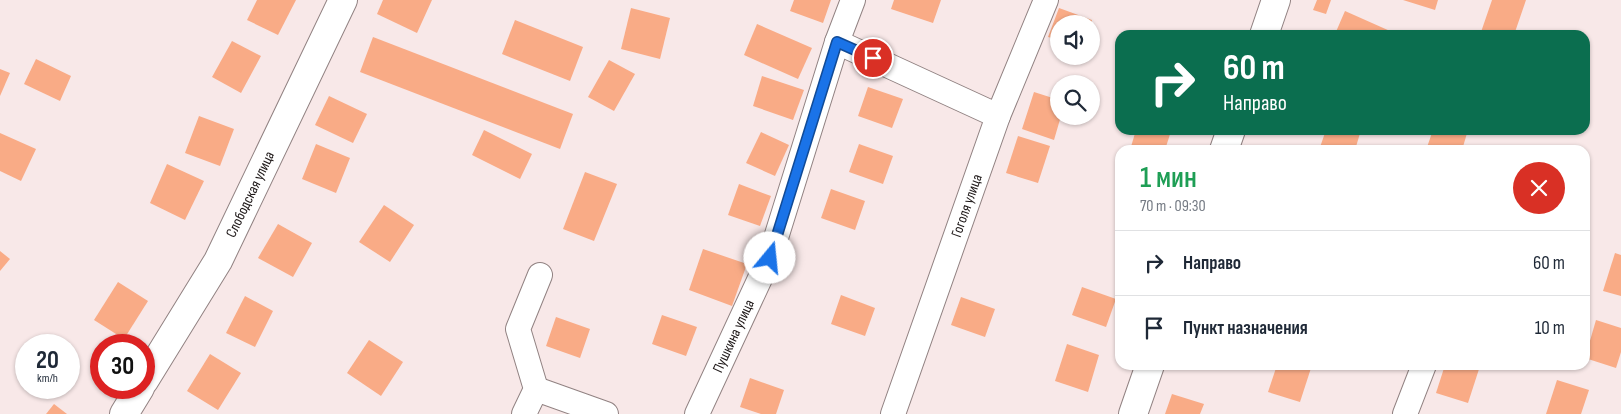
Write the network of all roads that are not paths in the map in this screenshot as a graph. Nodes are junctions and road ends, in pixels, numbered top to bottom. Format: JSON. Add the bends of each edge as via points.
{"nodes":[{"id":1,"x":343,"y":0,"type":"edge"},
{"id":2,"x":853,"y":0,"type":"edge"},
{"id":3,"x":1046,"y":0,"type":"edge"},
{"id":4,"x":1276,"y":0,"type":"edge"},
{"id":5,"x":1266,"y":30,"type":"edge"},
{"id":6,"x":837,"y":42,"type":"junction"},
{"id":7,"x":998,"y":116,"type":"junction"},
{"id":8,"x":540,"y":275,"type":"dead end"},
{"id":9,"x":155,"y":363,"type":"edge"},
{"id":10,"x":1148,"y":370,"type":"edge"},
{"id":11,"x":1422,"y":370,"type":"edge"},
{"id":12,"x":536,"y":388,"type":"junction"},
{"id":13,"x":133,"y":399,"type":"edge"},
{"id":14,"x":124,"y":414,"type":"edge"},
{"id":15,"x":524,"y":414,"type":"edge"},
{"id":16,"x":606,"y":414,"type":"edge"},
{"id":17,"x":697,"y":414,"type":"edge"},
{"id":18,"x":893,"y":414,"type":"edge"},
{"id":19,"x":1133,"y":414,"type":"edge"},
{"id":20,"x":1405,"y":414,"type":"edge"}],
"edges":[{"from":1,"to":9,"type":"street","name":"Слободская улица","via":[[218,261]]},
{"from":2,"to":6,"type":"street","name":"Пушкина улица"},
{"from":3,"to":7,"type":"street","name":"Гоголя улица"},
{"from":4,"to":5,"type":"street"},
{"from":6,"to":7,"type":"street"},
{"from":6,"to":17,"type":"street","name":"Пушкина улица","via":[[770,258]]},
{"from":7,"to":18,"type":"street","name":"Гоголя улица"},
{"from":8,"to":12,"type":"street","via":[[518,330]]},
{"from":10,"to":19,"type":"street"},
{"from":11,"to":20,"type":"street"},
{"from":12,"to":15,"type":"street"},
{"from":12,"to":16,"type":"street"},
{"from":13,"to":14,"type":"street"}]}
